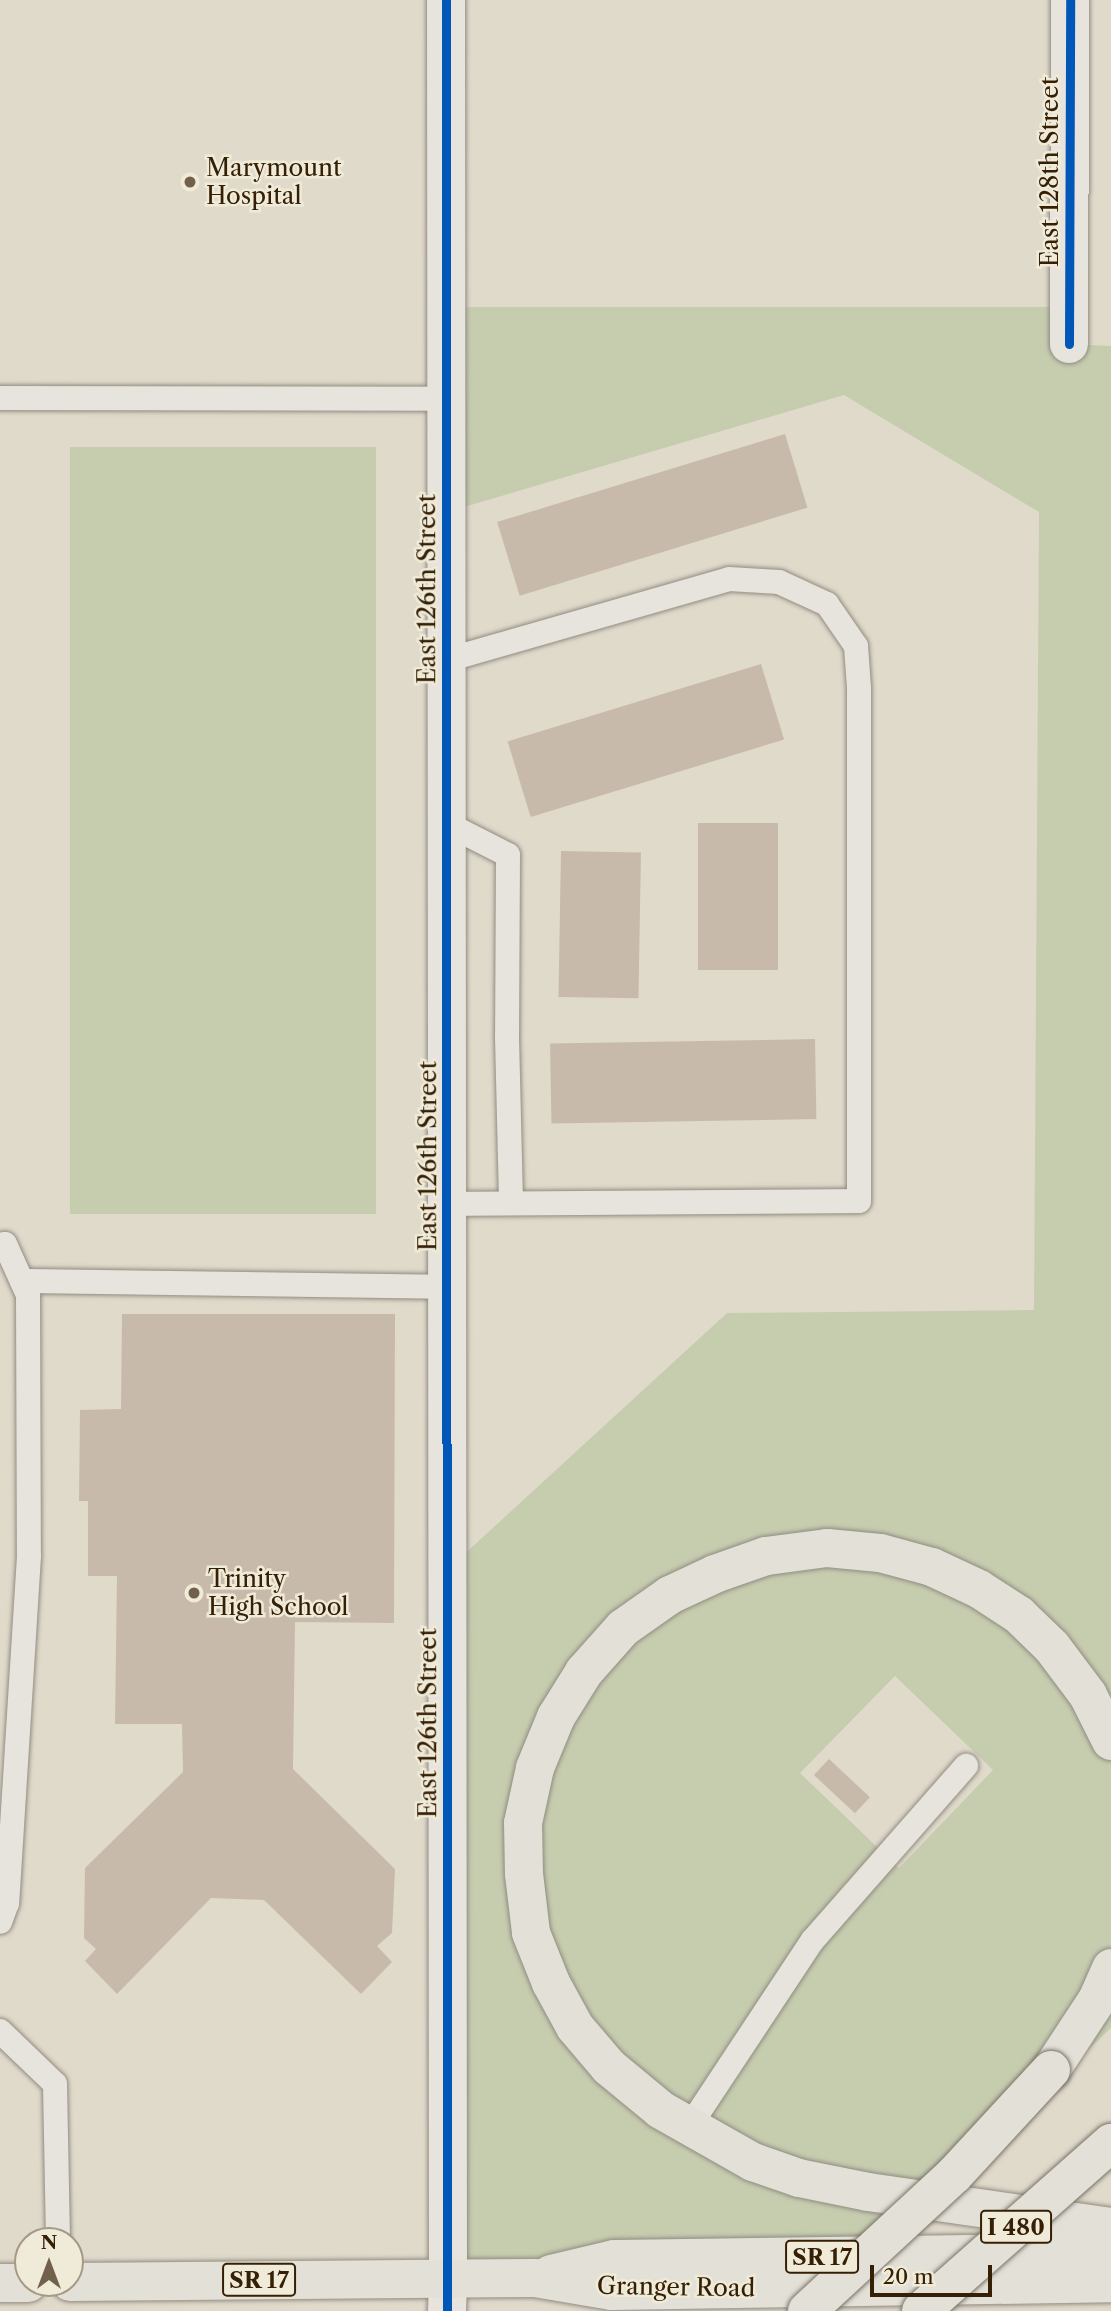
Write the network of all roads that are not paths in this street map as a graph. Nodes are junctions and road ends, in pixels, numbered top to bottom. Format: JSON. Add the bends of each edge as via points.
{"nodes":[{"id":1,"x":446,"y":0,"type":"edge"},
{"id":2,"x":1070,"y":0,"type":"edge"},
{"id":3,"x":1069,"y":344,"type":"dead end"},
{"id":4,"x":0,"y":398,"type":"edge"},
{"id":5,"x":447,"y":399,"type":"junction"},
{"id":6,"x":447,"y":660,"type":"junction"},
{"id":7,"x":447,"y":824,"type":"junction"},
{"id":8,"x":511,"y":1202,"type":"junction"},
{"id":9,"x":447,"y":1203,"type":"junction"},
{"id":10,"x":0,"y":1245,"type":"edge"},
{"id":11,"x":22,"y":1281,"type":"junction"},
{"id":12,"x":447,"y":1287,"type":"junction"},
{"id":13,"x":1111,"y":1741,"type":"edge"},
{"id":14,"x":966,"y":1766,"type":"dead end"},
{"id":15,"x":0,"y":1922,"type":"edge"},
{"id":16,"x":1111,"y":1968,"type":"edge"},
{"id":17,"x":0,"y":2031,"type":"edge"},
{"id":18,"x":689,"y":2127,"type":"junction"},
{"id":19,"x":1111,"y":2143,"type":"edge"},
{"id":20,"x":58,"y":2227,"type":"edge"},
{"id":21,"x":1111,"y":2227,"type":"edge"},
{"id":22,"x":1111,"y":2252,"type":"edge"},
{"id":23,"x":535,"y":2278,"type":"junction"},
{"id":24,"x":84,"y":2282,"type":"edge"},
{"id":25,"x":1111,"y":2283,"type":"edge"},
{"id":26,"x":448,"y":2295,"type":"edge"},
{"id":27,"x":807,"y":2311,"type":"edge"},
{"id":28,"x":921,"y":2311,"type":"edge"}],
"edges":[{"from":1,"to":5,"type":"street","name":"East 126th Street"},
{"from":2,"to":3,"type":"street","name":"East 128th Street"},
{"from":4,"to":5,"type":"lane"},
{"from":5,"to":6,"type":"street","name":"East 126th Street"},
{"from":6,"to":7,"type":"street","name":"East 126th Street"},
{"from":6,"to":8,"type":"lane","via":[[729,579],[779,582],[827,604],[856,646],[859,1201]]},
{"from":7,"to":8,"type":"lane","via":[[508,855]]},
{"from":7,"to":9,"type":"street","name":"East 126th Street"},
{"from":8,"to":9,"type":"lane"},
{"from":9,"to":12,"type":"street","name":"East 126th Street"},
{"from":10,"to":11,"type":"lane","via":[[5,1244]]},
{"from":11,"to":12,"type":"lane"},
{"from":11,"to":15,"type":"lane","via":[[28,1295],[29,1556],[7,1903]]},
{"from":12,"to":26,"type":"street","name":"East 126th Street"},
{"from":13,"to":18,"type":"main road","via":[[1088,1695],[1052,1647],[1019,1615],[932,1567],[880,1553],[827,1548],[766,1556],[670,1595],[623,1628],[584,1672],[556,1717],[535,1768],[523,1823],[531,1933],[575,2027],[609,2067]]},
{"from":14,"to":18,"type":"lane","via":[[813,1940]]},
{"from":16,"to":27,"type":"main road","bridge":true,"via":[[1097,2000],[1051,2070],[954,2175]]},
{"from":17,"to":20,"type":"lane","via":[[55,2084]]},
{"from":18,"to":21,"type":"main road","via":[[753,2162],[799,2178]]},
{"from":19,"to":28,"type":"main road","number":"I 480","bridge":true},
{"from":22,"to":23,"type":"main road","name":"Granger Road","number":"SR 17","via":[[614,2259]]},
{"from":23,"to":25,"type":"main road","name":"Granger Road","number":"SR 17","via":[[612,2291]]},
{"from":23,"to":26,"type":"main road","name":"Granger Road","number":"SR 17"},
{"from":24,"to":26,"type":"main road","name":"Granger Road","number":"SR 17"}]}
